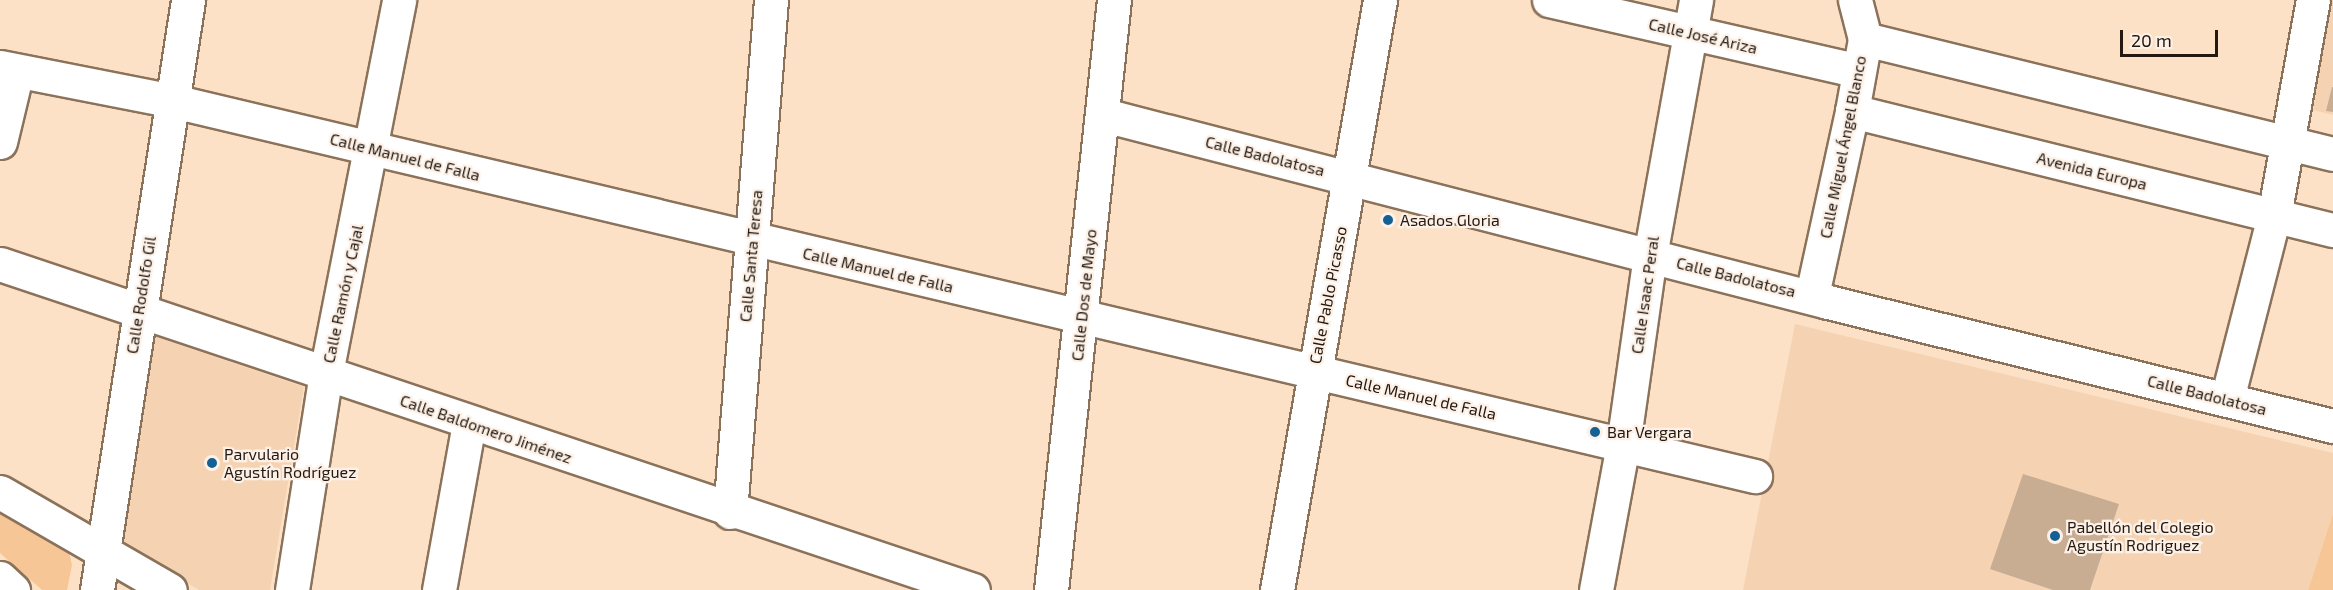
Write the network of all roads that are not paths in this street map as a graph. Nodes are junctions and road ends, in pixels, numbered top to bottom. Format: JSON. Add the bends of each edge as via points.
{"nodes":[{"id":1,"x":188,"y":0,"type":"edge"},
{"id":2,"x":399,"y":0,"type":"edge"},
{"id":3,"x":771,"y":0,"type":"edge"},
{"id":4,"x":1114,"y":0,"type":"edge"},
{"id":5,"x":1380,"y":0,"type":"edge"},
{"id":6,"x":1549,"y":0,"type":"edge"},
{"id":7,"x":1696,"y":0,"type":"edge"},
{"id":8,"x":1855,"y":0,"type":"edge"},
{"id":9,"x":2313,"y":0,"type":"edge"},
{"id":10,"x":1690,"y":34,"type":"junction"},
{"id":11,"x":1865,"y":39,"type":"junction"},
{"id":12,"x":8,"y":69,"type":"edge"},
{"id":13,"x":1858,"y":71,"type":"junction"},
{"id":14,"x":173,"y":101,"type":"junction"},
{"id":15,"x":1852,"y":111,"type":"junction"},
{"id":16,"x":1104,"y":115,"type":"junction"},
{"id":17,"x":0,"y":142,"type":"edge"},
{"id":18,"x":2289,"y":143,"type":"junction"},
{"id":19,"x":373,"y":149,"type":"junction"},
{"id":20,"x":2333,"y":154,"type":"edge"},
{"id":21,"x":1350,"y":178,"type":"junction"},
{"id":22,"x":2274,"y":216,"type":"junction"},
{"id":23,"x":2333,"y":230,"type":"edge"},
{"id":24,"x":753,"y":241,"type":"junction"},
{"id":25,"x":1650,"y":255,"type":"junction"},
{"id":26,"x":0,"y":264,"type":"edge"},
{"id":27,"x":1812,"y":296,"type":"junction"},
{"id":28,"x":138,"y":310,"type":"junction"},
{"id":29,"x":1082,"y":318,"type":"junction"},
{"id":30,"x":1313,"y":372,"type":"junction"},
{"id":31,"x":326,"y":373,"type":"junction"},
{"id":32,"x":2227,"y":399,"type":"junction"},
{"id":33,"x":469,"y":424,"type":"junction"},
{"id":34,"x":2333,"y":426,"type":"edge"},
{"id":35,"x":1623,"y":445,"type":"junction"},
{"id":36,"x":1755,"y":476,"type":"dead end"},
{"id":37,"x":0,"y":492,"type":"edge"},
{"id":38,"x":730,"y":512,"type":"junction"},
{"id":39,"x":103,"y":550,"type":"junction"},
{"id":40,"x":0,"y":578,"type":"edge"},
{"id":41,"x":13,"y":590,"type":"edge"},
{"id":42,"x":97,"y":590,"type":"edge"},
{"id":43,"x":170,"y":590,"type":"edge"},
{"id":44,"x":292,"y":590,"type":"edge"},
{"id":45,"x":439,"y":590,"type":"edge"},
{"id":46,"x":973,"y":590,"type":"edge"},
{"id":47,"x":1051,"y":590,"type":"edge"},
{"id":48,"x":1277,"y":590,"type":"edge"},
{"id":49,"x":1596,"y":590,"type":"edge"}],
"edges":[{"from":1,"to":14,"type":"street","name":"Calle Rodolfo Gil"},
{"from":2,"to":19,"type":"street","name":"Calle Ramón y Cajal"},
{"from":3,"to":24,"type":"street","name":"Calle Santa Teresa"},
{"from":4,"to":16,"type":"street","name":"Calle Dos de Mayo"},
{"from":5,"to":21,"type":"street","name":"Calle Pablo Picasso"},
{"from":6,"to":10,"type":"street","name":"Calle José Ariza"},
{"from":7,"to":10,"type":"street","name":"Calle Isaac Peral"},
{"from":8,"to":11,"type":"street","name":"Calle Miguel Ángel Blanco"},
{"from":9,"to":18,"type":"street"},
{"from":10,"to":13,"type":"street","name":"Calle José Ariza"},
{"from":10,"to":25,"type":"street","name":"Calle Isaac Peral"},
{"from":11,"to":13,"type":"street","name":"Calle Miguel Ángel Blanco"},
{"from":11,"to":18,"type":"street"},
{"from":12,"to":14,"type":"street","name":"Calle Manuel de Falla"},
{"from":12,"to":17,"type":"street"},
{"from":13,"to":15,"type":"street","name":"Calle Miguel Ángel Blanco"},
{"from":14,"to":19,"type":"street","name":"Calle Manuel de Falla"},
{"from":14,"to":28,"type":"street","name":"Calle Rodolfo Gil"},
{"from":15,"to":22,"type":"street","name":"Avenida Europa"},
{"from":15,"to":27,"type":"street","name":"Calle Miguel Ángel Blanco"},
{"from":16,"to":21,"type":"street","name":"Calle Badolatosa"},
{"from":16,"to":29,"type":"street","name":"Calle Dos de Mayo"},
{"from":18,"to":20,"type":"street"},
{"from":18,"to":22,"type":"street"},
{"from":19,"to":24,"type":"street","name":"Calle Manuel de Falla"},
{"from":19,"to":31,"type":"street","name":"Calle Ramón y Cajal"},
{"from":21,"to":25,"type":"street","name":"Calle Badolatosa"},
{"from":21,"to":30,"type":"street","name":"Calle Pablo Picasso"},
{"from":22,"to":23,"type":"street","name":"Avenida Europa"},
{"from":22,"to":32,"type":"street"},
{"from":24,"to":29,"type":"street","name":"Calle Manuel de Falla"},
{"from":24,"to":38,"type":"street","name":"Calle Santa Teresa"},
{"from":25,"to":27,"type":"street","name":"Calle Badolatosa"},
{"from":25,"to":35,"type":"street","name":"Calle Isaac Peral"},
{"from":26,"to":28,"type":"street","name":"Calle Baldomero Jiménez"},
{"from":27,"to":32,"type":"street","name":"Calle Badolatosa"},
{"from":28,"to":31,"type":"street","name":"Calle Baldomero Jiménez"},
{"from":28,"to":39,"type":"street","name":"Calle Rodolfo Gil"},
{"from":29,"to":30,"type":"street","name":"Calle Manuel de Falla"},
{"from":29,"to":47,"type":"street","name":"Calle Dos de Mayo"},
{"from":30,"to":35,"type":"street","name":"Calle Manuel de Falla"},
{"from":30,"to":48,"type":"street","name":"Calle Pablo Picasso"},
{"from":31,"to":33,"type":"street","name":"Calle Baldomero Jiménez"},
{"from":31,"to":44,"type":"street","name":"Calle Ramón y Cajal"},
{"from":32,"to":34,"type":"street","name":"Calle Badolatosa"},
{"from":33,"to":38,"type":"street","name":"Calle Baldomero Jiménez"},
{"from":33,"to":45,"type":"street"},
{"from":35,"to":36,"type":"street","name":"Calle Manuel de Falla"},
{"from":35,"to":49,"type":"street","name":"Calle Isaac Peral"},
{"from":37,"to":39,"type":"street"},
{"from":38,"to":46,"type":"street","name":"Calle Baldomero Jiménez"},
{"from":39,"to":42,"type":"street","name":"Calle Rodolfo Gil"},
{"from":39,"to":43,"type":"street"},
{"from":40,"to":41,"type":"street"}]}
